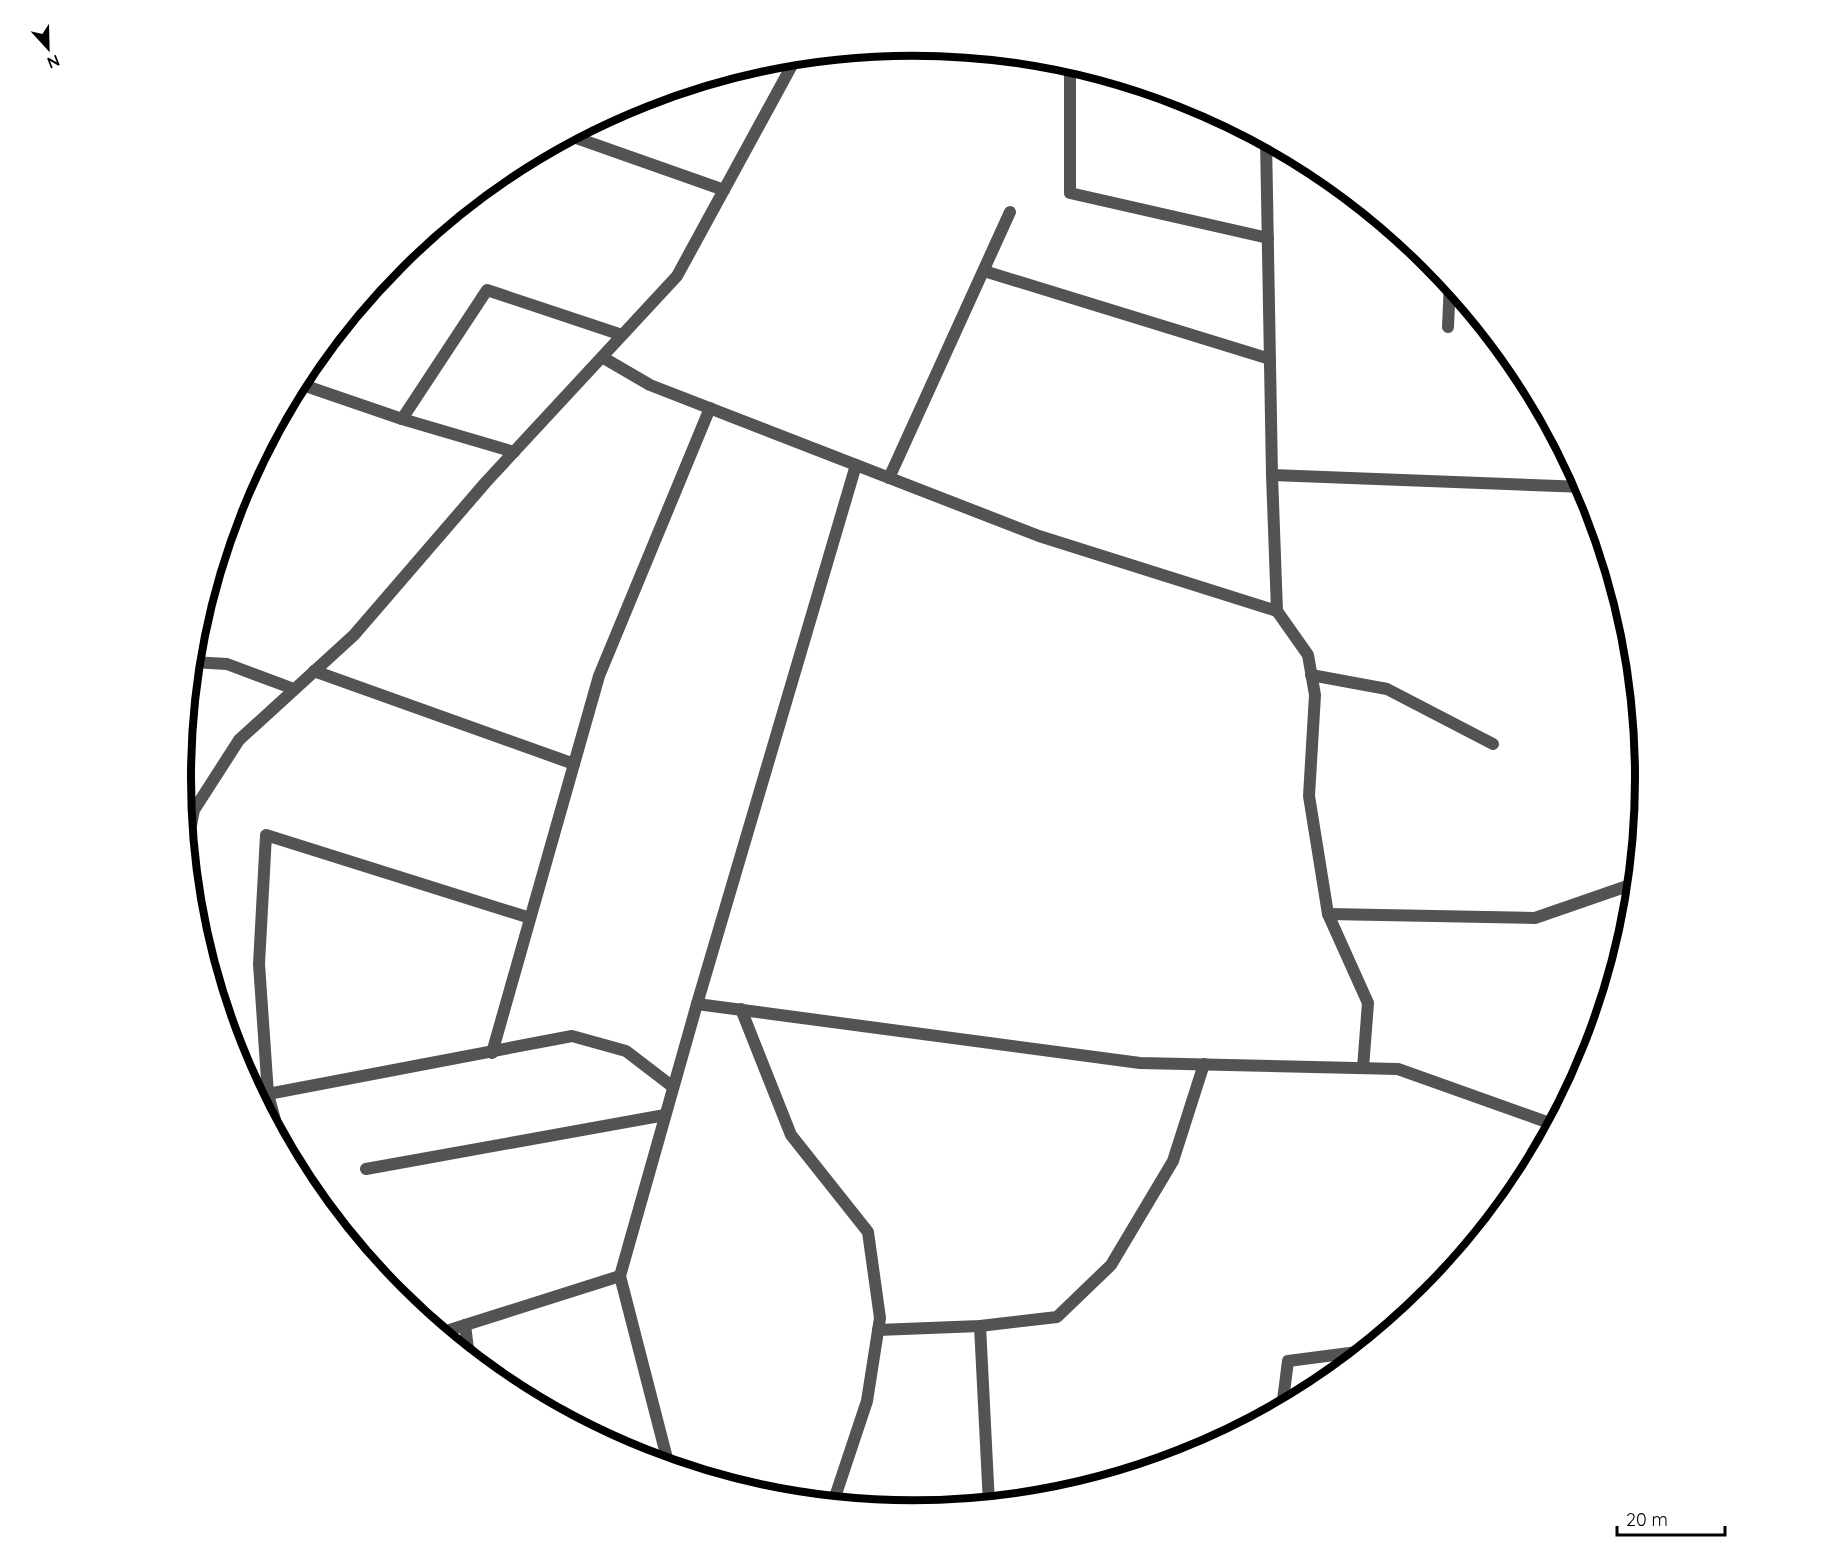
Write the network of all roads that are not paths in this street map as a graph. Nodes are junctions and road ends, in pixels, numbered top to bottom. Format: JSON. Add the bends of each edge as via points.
{"nodes":[{"id":1,"x":791,"y":66,"type":"edge"},
{"id":2,"x":1070,"y":73,"type":"edge"},
{"id":3,"x":578,"y":138,"type":"edge"},
{"id":4,"x":1266,"y":147,"type":"edge"},
{"id":5,"x":724,"y":190,"type":"junction"},
{"id":6,"x":1010,"y":212,"type":"dead end"},
{"id":7,"x":1268,"y":238,"type":"junction"},
{"id":8,"x":984,"y":271,"type":"junction"},
{"id":9,"x":1449,"y":294,"type":"edge"},
{"id":10,"x":1448,"y":327,"type":"dead end"},
{"id":11,"x":622,"y":335,"type":"junction"},
{"id":12,"x":602,"y":357,"type":"junction"},
{"id":13,"x":1270,"y":359,"type":"junction"},
{"id":14,"x":307,"y":386,"type":"edge"},
{"id":15,"x":710,"y":408,"type":"junction"},
{"id":16,"x":402,"y":418,"type":"junction"},
{"id":17,"x":514,"y":452,"type":"junction"},
{"id":18,"x":856,"y":465,"type":"junction"},
{"id":19,"x":1272,"y":475,"type":"junction"},
{"id":20,"x":889,"y":478,"type":"junction"},
{"id":21,"x":1574,"y":487,"type":"edge"},
{"id":22,"x":1276,"y":611,"type":"junction"},
{"id":23,"x":201,"y":662,"type":"edge"},
{"id":24,"x":314,"y":671,"type":"junction"},
{"id":25,"x":1311,"y":675,"type":"junction"},
{"id":26,"x":294,"y":689,"type":"junction"},
{"id":27,"x":1493,"y":744,"type":"dead end"},
{"id":28,"x":574,"y":764,"type":"junction"},
{"id":29,"x":192,"y":805,"type":"edge"},
{"id":30,"x":1628,"y":886,"type":"edge"},
{"id":31,"x":1328,"y":914,"type":"junction"},
{"id":32,"x":530,"y":918,"type":"junction"},
{"id":33,"x":697,"y":1004,"type":"junction"},
{"id":34,"x":741,"y":1009,"type":"junction"},
{"id":35,"x":492,"y":1053,"type":"junction"},
{"id":36,"x":1204,"y":1064,"type":"junction"},
{"id":37,"x":1363,"y":1068,"type":"junction"},
{"id":38,"x":673,"y":1087,"type":"junction"},
{"id":39,"x":263,"y":1091,"type":"edge"},
{"id":40,"x":265,"y":1097,"type":"edge"},
{"id":41,"x":666,"y":1115,"type":"junction"},
{"id":42,"x":1548,"y":1122,"type":"edge"},
{"id":43,"x":366,"y":1169,"type":"dead end"},
{"id":44,"x":620,"y":1276,"type":"junction"},
{"id":45,"x":465,"y":1325,"type":"junction"},
{"id":46,"x":980,"y":1326,"type":"junction"},
{"id":47,"x":448,"y":1330,"type":"edge"},
{"id":48,"x":878,"y":1330,"type":"junction"},
{"id":49,"x":468,"y":1346,"type":"edge"},
{"id":50,"x":1350,"y":1353,"type":"edge"},
{"id":51,"x":1283,"y":1399,"type":"edge"},
{"id":52,"x":667,"y":1457,"type":"edge"},
{"id":53,"x":835,"y":1496,"type":"edge"},
{"id":54,"x":989,"y":1496,"type":"edge"}],
"edges":[{"from":1,"to":5,"type":"street"},
{"from":2,"to":7,"type":"street","via":[[1070,192]]},
{"from":3,"to":5,"type":"street"},
{"from":4,"to":7,"type":"street"},
{"from":5,"to":11,"type":"street","via":[[677,276]]},
{"from":6,"to":8,"type":"street"},
{"from":7,"to":13,"type":"street"},
{"from":8,"to":13,"type":"street"},
{"from":8,"to":20,"type":"street"},
{"from":9,"to":10,"type":"street"},
{"from":11,"to":12,"type":"street"},
{"from":11,"to":16,"type":"street","via":[[487,290]]},
{"from":12,"to":15,"type":"street","via":[[650,385]]},
{"from":12,"to":17,"type":"street"},
{"from":13,"to":19,"type":"street"},
{"from":14,"to":16,"type":"street"},
{"from":15,"to":18,"type":"street"},
{"from":15,"to":28,"type":"street","via":[[599,676]]},
{"from":16,"to":17,"type":"street"},
{"from":17,"to":24,"type":"street","via":[[354,634]]},
{"from":18,"to":20,"type":"street"},
{"from":18,"to":33,"type":"street"},
{"from":19,"to":21,"type":"street"},
{"from":19,"to":22,"type":"street"},
{"from":20,"to":22,"type":"street","via":[[1039,536]]},
{"from":22,"to":25,"type":"street","via":[[1308,655]]},
{"from":23,"to":26,"type":"street","via":[[227,664]]},
{"from":24,"to":26,"type":"street"},
{"from":24,"to":28,"type":"street"},
{"from":25,"to":27,"type":"street","via":[[1387,689]]},
{"from":25,"to":31,"type":"street","via":[[1315,695],[1309,796]]},
{"from":26,"to":29,"type":"street","via":[[239,740]]},
{"from":28,"to":32,"type":"street"},
{"from":30,"to":31,"type":"street","via":[[1535,918]]},
{"from":31,"to":37,"type":"street","via":[[1368,1003]]},
{"from":32,"to":35,"type":"street"},
{"from":32,"to":39,"type":"street","via":[[266,835],[259,964]]},
{"from":33,"to":34,"type":"street"},
{"from":33,"to":38,"type":"street"},
{"from":34,"to":36,"type":"street","via":[[1140,1063]]},
{"from":34,"to":48,"type":"street","via":[[791,1135],[868,1232],[880,1318]]},
{"from":35,"to":38,"type":"street","via":[[572,1036],[626,1051]]},
{"from":35,"to":40,"type":"street"},
{"from":36,"to":37,"type":"street"},
{"from":36,"to":46,"type":"street","via":[[1173,1161],[1111,1265],[1057,1317]]},
{"from":37,"to":42,"type":"street","via":[[1398,1069]]},
{"from":38,"to":41,"type":"street"},
{"from":41,"to":43,"type":"street"},
{"from":41,"to":44,"type":"street"},
{"from":44,"to":45,"type":"street"},
{"from":44,"to":52,"type":"street"},
{"from":45,"to":47,"type":"street"},
{"from":45,"to":49,"type":"street"},
{"from":46,"to":48,"type":"street"},
{"from":46,"to":54,"type":"street"},
{"from":48,"to":53,"type":"street","via":[[867,1401]]},
{"from":50,"to":51,"type":"street","via":[[1288,1361]]}]}
